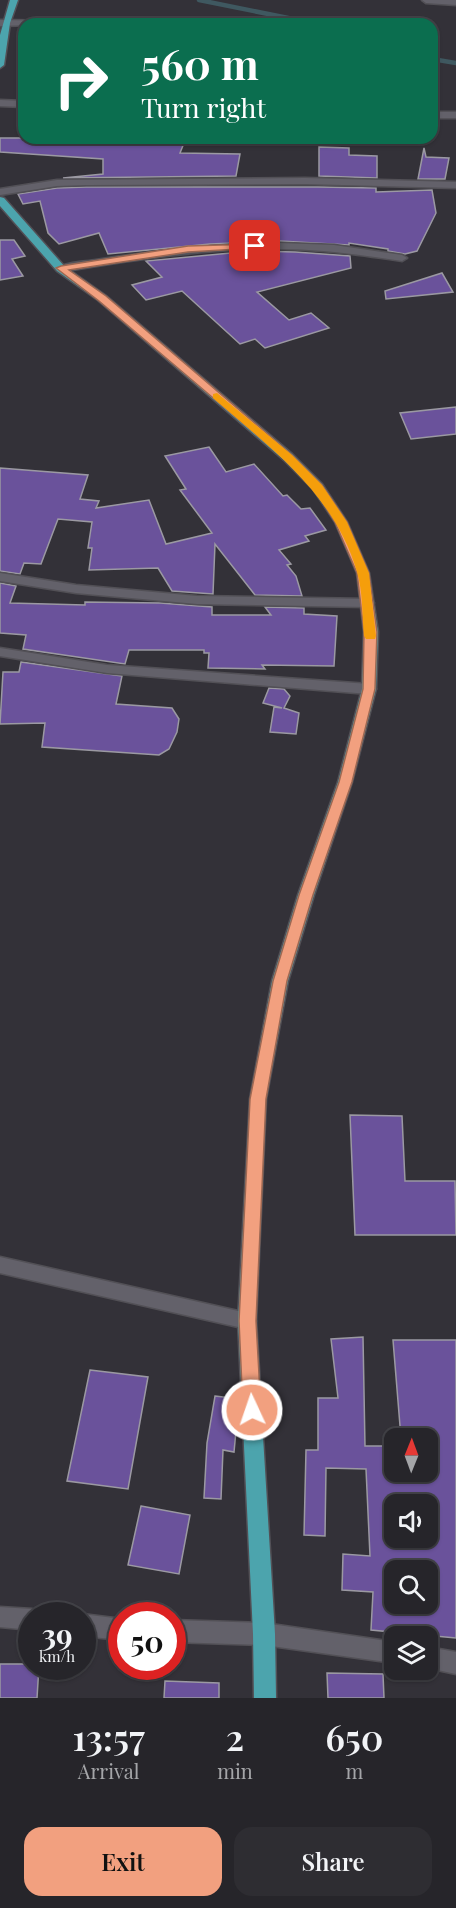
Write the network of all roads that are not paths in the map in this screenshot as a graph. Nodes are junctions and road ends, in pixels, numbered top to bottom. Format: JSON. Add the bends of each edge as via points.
{"nodes":[{"id":1,"x":14,"y":0,"type":"edge"},
{"id":2,"x":426,"y":0,"type":"edge"},
{"id":3,"x":456,"y":2,"type":"edge"},
{"id":4,"x":3,"y":23,"type":"edge"},
{"id":5,"x":18,"y":23,"type":"edge"},
{"id":6,"x":1,"y":59,"type":"edge"},
{"id":7,"x":0,"y":103,"type":"edge"},
{"id":8,"x":18,"y":104,"type":"edge"},
{"id":9,"x":438,"y":115,"type":"edge"},
{"id":10,"x":456,"y":115,"type":"edge"},
{"id":11,"x":456,"y":185,"type":"edge"},
{"id":12,"x":0,"y":192,"type":"edge"},
{"id":13,"x":0,"y":201,"type":"edge"},
{"id":14,"x":402,"y":258,"type":"dead end"},
{"id":15,"x":61,"y":268,"type":"junction"},
{"id":16,"x":0,"y":578,"type":"edge"},
{"id":17,"x":367,"y":603,"type":"junction"},
{"id":18,"x":0,"y":652,"type":"edge"},
{"id":19,"x":369,"y":689,"type":"junction"},
{"id":20,"x":0,"y":1265,"type":"edge"},
{"id":21,"x":247,"y":1321,"type":"junction"},
{"id":22,"x":0,"y":1617,"type":"edge"},
{"id":23,"x":18,"y":1619,"type":"edge"},
{"id":24,"x":186,"y":1631,"type":"edge"},
{"id":25,"x":264,"y":1634,"type":"junction"},
{"id":26,"x":384,"y":1652,"type":"edge"},
{"id":27,"x":438,"y":1660,"type":"edge"},
{"id":28,"x":456,"y":1663,"type":"edge"},
{"id":29,"x":265,"y":1698,"type":"edge"}],
"edges":[{"from":1,"to":4,"type":"main road"},
{"from":2,"to":3,"type":"street"},
{"from":4,"to":5,"type":"street"},
{"from":4,"to":6,"type":"main road"},
{"from":7,"to":8,"type":"street"},
{"from":9,"to":10,"type":"street"},
{"from":11,"to":12,"type":"street","via":[[86,182]]},
{"from":13,"to":15,"type":"main road"},
{"from":14,"to":15,"type":"street","via":[[349,250],[274,246],[188,249]]},
{"from":15,"to":17,"type":"main road","via":[[288,457],[318,487],[341,522],[363,573]]},
{"from":16,"to":17,"type":"street","via":[[197,600]]},
{"from":17,"to":19,"type":"main road"},
{"from":18,"to":19,"type":"street","via":[[107,669]]},
{"from":19,"to":21,"type":"main road","via":[[345,782],[280,981],[258,1099]]},
{"from":20,"to":21,"type":"street"},
{"from":21,"to":25,"type":"main road"},
{"from":22,"to":23,"type":"street"},
{"from":24,"to":25,"type":"street"},
{"from":25,"to":26,"type":"street"},
{"from":25,"to":29,"type":"main road"},
{"from":27,"to":28,"type":"street"}]}
